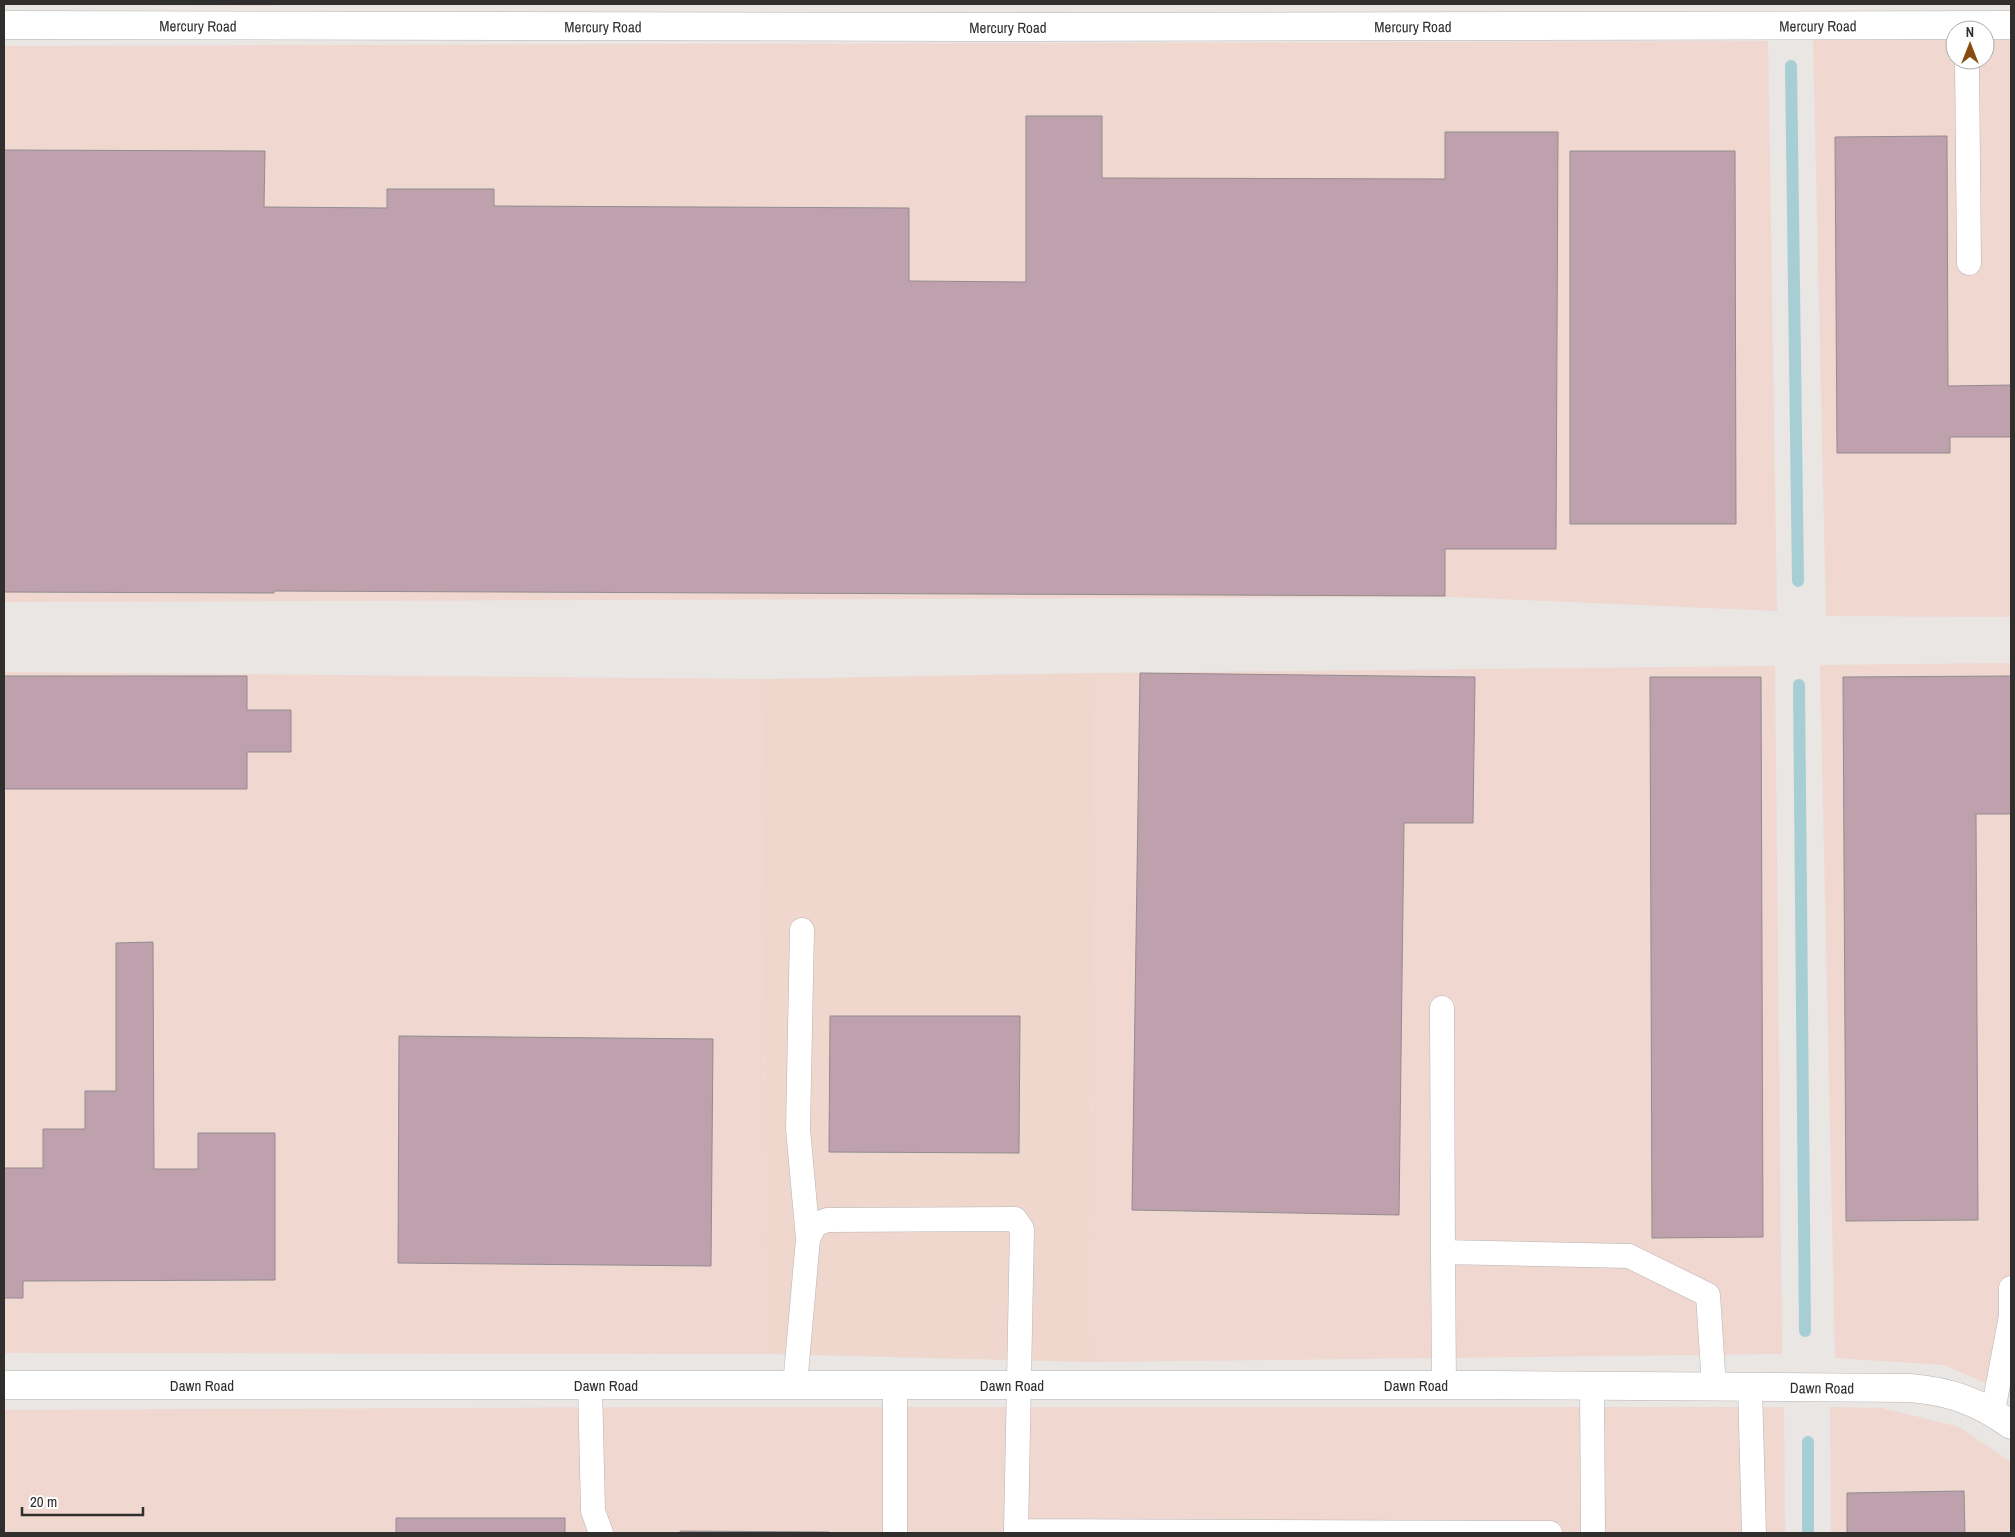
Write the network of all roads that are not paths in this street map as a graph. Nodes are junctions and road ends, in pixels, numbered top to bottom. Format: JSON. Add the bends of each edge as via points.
{"nodes":[{"id":1,"x":4,"y":25,"type":"edge"},
{"id":2,"x":2011,"y":25,"type":"edge"},
{"id":3,"x":1995,"y":26,"type":"edge"},
{"id":4,"x":1945,"y":27,"type":"edge"},
{"id":5,"x":1967,"y":70,"type":"edge"},
{"id":6,"x":1969,"y":262,"type":"dead end"},
{"id":7,"x":802,"y":930,"type":"dead end"},
{"id":8,"x":1442,"y":1008,"type":"dead end"},
{"id":9,"x":808,"y":1239,"type":"junction"},
{"id":10,"x":1443,"y":1252,"type":"junction"},
{"id":11,"x":2011,"y":1288,"type":"edge"},
{"id":12,"x":590,"y":1385,"type":"junction"},
{"id":13,"x":795,"y":1385,"type":"junction"},
{"id":14,"x":895,"y":1385,"type":"junction"},
{"id":15,"x":1018,"y":1385,"type":"junction"},
{"id":16,"x":1444,"y":1385,"type":"junction"},
{"id":17,"x":1592,"y":1385,"type":"junction"},
{"id":18,"x":4,"y":1386,"type":"edge"},
{"id":19,"x":1714,"y":1387,"type":"junction"},
{"id":20,"x":1750,"y":1387,"type":"junction"},
{"id":21,"x":2002,"y":1418,"type":"edge"},
{"id":22,"x":1016,"y":1532,"type":"edge"},
{"id":23,"x":602,"y":1533,"type":"edge"},
{"id":24,"x":895,"y":1533,"type":"edge"},
{"id":25,"x":1550,"y":1533,"type":"edge"},
{"id":26,"x":1592,"y":1533,"type":"edge"},
{"id":27,"x":1754,"y":1533,"type":"edge"}],
"edges":[{"from":1,"to":4,"type":"street","name":"Mercury Road"},
{"from":2,"to":3,"type":"street","name":"Mercury Road"},
{"from":5,"to":6,"type":"lane"},
{"from":7,"to":9,"type":"lane","via":[[798,1129]]},
{"from":8,"to":10,"type":"lane"},
{"from":9,"to":13,"type":"lane"},
{"from":9,"to":15,"type":"lane","via":[[815,1224],[827,1220],[1014,1218],[1022,1229]]},
{"from":10,"to":16,"type":"lane"},
{"from":10,"to":19,"type":"lane","via":[[1629,1256],[1708,1295]]},
{"from":11,"to":21,"type":"lane"},
{"from":12,"to":13,"type":"street","name":"Dawn Road"},
{"from":12,"to":18,"type":"street","name":"Dawn Road"},
{"from":12,"to":23,"type":"lane","via":[[593,1511]]},
{"from":13,"to":14,"type":"street","name":"Dawn Road"},
{"from":14,"to":15,"type":"street","name":"Dawn Road"},
{"from":14,"to":24,"type":"lane"},
{"from":15,"to":16,"type":"street","name":"Dawn Road"},
{"from":15,"to":22,"type":"lane"},
{"from":16,"to":17,"type":"street","name":"Dawn Road"},
{"from":17,"to":19,"type":"street","name":"Dawn Road"},
{"from":17,"to":26,"type":"lane"},
{"from":19,"to":20,"type":"street","name":"Dawn Road"},
{"from":20,"to":21,"type":"street","name":"Dawn Road","via":[[1936,1390],[1962,1397]]},
{"from":20,"to":27,"type":"lane"},
{"from":22,"to":25,"type":"lane"}]}
